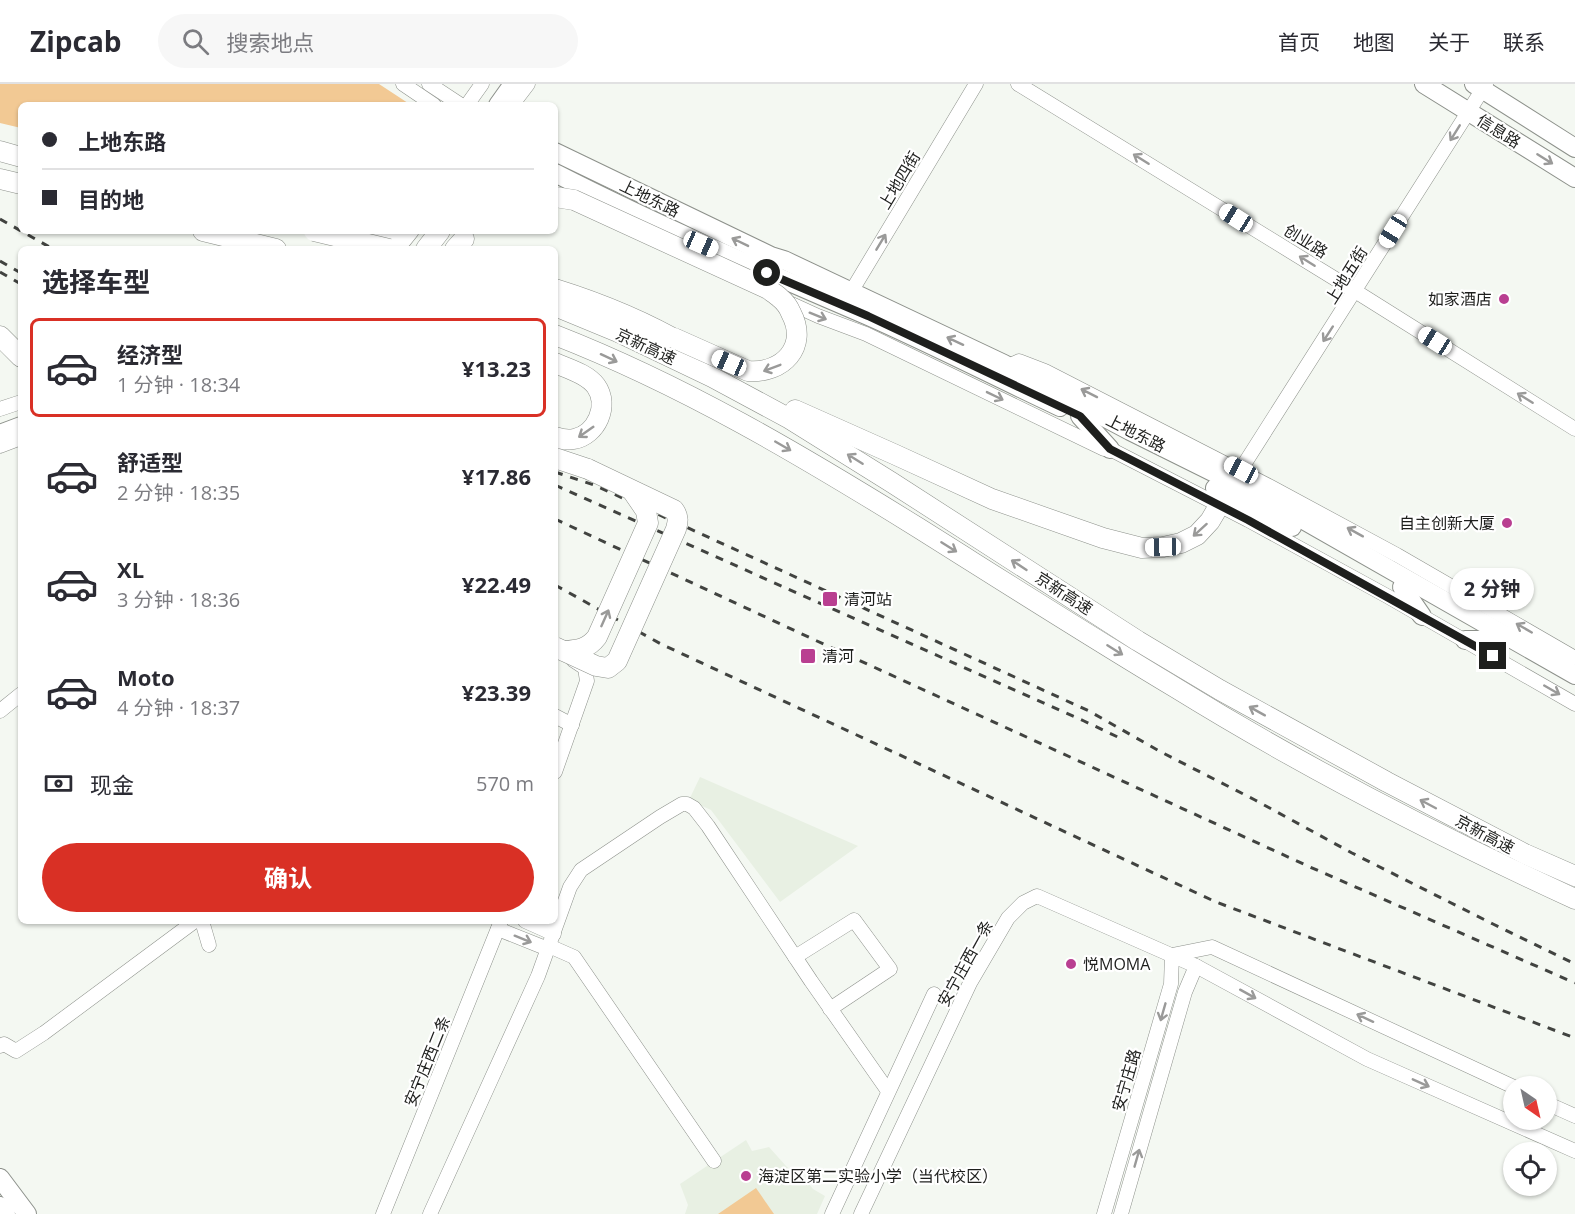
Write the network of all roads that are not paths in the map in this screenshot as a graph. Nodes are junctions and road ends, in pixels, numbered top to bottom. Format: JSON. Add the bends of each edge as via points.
{"nodes":[{"id":1,"x":403,"y":84,"type":"edge"},
{"id":2,"x":429,"y":84,"type":"edge"},
{"id":3,"x":482,"y":84,"type":"edge"},
{"id":4,"x":498,"y":84,"type":"edge"},
{"id":5,"x":513,"y":84,"type":"edge"},
{"id":6,"x":528,"y":84,"type":"edge"},
{"id":7,"x":976,"y":84,"type":"edge"},
{"id":8,"x":1018,"y":84,"type":"edge"},
{"id":9,"x":1424,"y":84,"type":"edge"},
{"id":10,"x":1481,"y":86,"type":"edge"},
{"id":11,"x":430,"y":102,"type":"edge"},
{"id":12,"x":456,"y":102,"type":"edge"},
{"id":13,"x":469,"y":102,"type":"edge"},
{"id":14,"x":485,"y":102,"type":"edge"},
{"id":15,"x":500,"y":102,"type":"edge"},
{"id":16,"x":514,"y":102,"type":"edge"},
{"id":17,"x":1469,"y":112,"type":"junction"},
{"id":18,"x":1575,"y":148,"type":"edge"},
{"id":19,"x":0,"y":151,"type":"edge"},
{"id":20,"x":558,"y":153,"type":"edge"},
{"id":21,"x":18,"y":156,"type":"edge"},
{"id":22,"x":558,"y":174,"type":"edge"},
{"id":23,"x":1575,"y":178,"type":"edge"},
{"id":24,"x":0,"y":179,"type":"edge"},
{"id":25,"x":18,"y":183,"type":"edge"},
{"id":26,"x":558,"y":197,"type":"edge"},
{"id":27,"x":558,"y":197,"type":"edge"},
{"id":28,"x":215,"y":234,"type":"edge"},
{"id":29,"x":326,"y":234,"type":"edge"},
{"id":30,"x":356,"y":234,"type":"edge"},
{"id":31,"x":374,"y":234,"type":"edge"},
{"id":32,"x":392,"y":234,"type":"edge"},
{"id":33,"x":410,"y":234,"type":"edge"},
{"id":34,"x":438,"y":234,"type":"edge"},
{"id":35,"x":264,"y":246,"type":"edge"},
{"id":36,"x":342,"y":246,"type":"edge"},
{"id":37,"x":360,"y":246,"type":"edge"},
{"id":38,"x":376,"y":246,"type":"edge"},
{"id":39,"x":378,"y":246,"type":"edge"},
{"id":40,"x":398,"y":246,"type":"edge"},
{"id":41,"x":428,"y":246,"type":"edge"},
{"id":42,"x":558,"y":290,"type":"edge"},
{"id":43,"x":1355,"y":291,"type":"junction"},
{"id":44,"x":851,"y":292,"type":"junction"},
{"id":45,"x":558,"y":307,"type":"edge"},
{"id":46,"x":0,"y":336,"type":"edge"},
{"id":47,"x":558,"y":336,"type":"edge"},
{"id":48,"x":674,"y":338,"type":"junction"},
{"id":49,"x":18,"y":354,"type":"edge"},
{"id":50,"x":558,"y":364,"type":"edge"},
{"id":51,"x":18,"y":403,"type":"edge"},
{"id":52,"x":0,"y":409,"type":"edge"},
{"id":53,"x":18,"y":416,"type":"edge"},
{"id":54,"x":1080,"y":416,"type":"junction"},
{"id":55,"x":0,"y":422,"type":"edge"},
{"id":56,"x":18,"y":427,"type":"edge"},
{"id":57,"x":1575,"y":429,"type":"edge"},
{"id":58,"x":0,"y":434,"type":"edge"},
{"id":59,"x":558,"y":438,"type":"edge"},
{"id":60,"x":18,"y":439,"type":"edge"},
{"id":61,"x":0,"y":446,"type":"edge"},
{"id":62,"x":1110,"y":449,"type":"junction"},
{"id":63,"x":558,"y":459,"type":"edge"},
{"id":64,"x":1230,"y":488,"type":"junction"},
{"id":65,"x":631,"y":490,"type":"junction"},
{"id":66,"x":1402,"y":588,"type":"junction"},
{"id":67,"x":1422,"y":616,"type":"junction"},
{"id":68,"x":1465,"y":640,"type":"junction"},
{"id":69,"x":1492,"y":640,"type":"junction"},
{"id":70,"x":564,"y":653,"type":"edge"},
{"id":71,"x":1575,"y":658,"type":"edge"},
{"id":72,"x":1575,"y":675,"type":"edge"},
{"id":73,"x":1575,"y":688,"type":"edge"},
{"id":74,"x":18,"y":696,"type":"edge"},
{"id":75,"x":1575,"y":704,"type":"edge"},
{"id":76,"x":0,"y":711,"type":"edge"},
{"id":77,"x":558,"y":718,"type":"edge"},
{"id":78,"x":572,"y":725,"type":"junction"},
{"id":79,"x":558,"y":764,"type":"edge"},
{"id":80,"x":1456,"y":818,"type":"junction"},
{"id":81,"x":1575,"y":864,"type":"edge"},
{"id":82,"x":1575,"y":876,"type":"edge"},
{"id":83,"x":1575,"y":899,"type":"edge"},
{"id":84,"x":558,"y":921,"type":"edge"},
{"id":85,"x":191,"y":924,"type":"edge"},
{"id":86,"x":203,"y":924,"type":"edge"},
{"id":87,"x":528,"y":924,"type":"edge"},
{"id":88,"x":557,"y":924,"type":"edge"},
{"id":89,"x":499,"y":925,"type":"edge"},
{"id":90,"x":550,"y":943,"type":"junction"},
{"id":91,"x":209,"y":945,"type":"dead end"},
{"id":92,"x":1172,"y":955,"type":"junction"},
{"id":93,"x":795,"y":957,"type":"junction"},
{"id":94,"x":1196,"y":966,"type":"junction"},
{"id":95,"x":934,"y":994,"type":"dead end"},
{"id":96,"x":830,"y":1009,"type":"junction"},
{"id":97,"x":0,"y":1046,"type":"edge"},
{"id":98,"x":1503,"y":1082,"type":"edge"},
{"id":99,"x":888,"y":1091,"type":"junction"},
{"id":100,"x":1557,"y":1107,"type":"edge"},
{"id":101,"x":1575,"y":1116,"type":"edge"},
{"id":102,"x":1575,"y":1151,"type":"edge"},
{"id":103,"x":714,"y":1161,"type":"dead end"},
{"id":104,"x":0,"y":1178,"type":"edge"},
{"id":105,"x":0,"y":1206,"type":"edge"},
{"id":106,"x":6,"y":1214,"type":"edge"},
{"id":107,"x":27,"y":1214,"type":"edge"},
{"id":108,"x":383,"y":1214,"type":"edge"},
{"id":109,"x":430,"y":1214,"type":"edge"},
{"id":110,"x":832,"y":1214,"type":"edge"},
{"id":111,"x":861,"y":1214,"type":"edge"},
{"id":112,"x":1104,"y":1214,"type":"edge"},
{"id":113,"x":1121,"y":1214,"type":"edge"}],
"edges":[{"from":1,"to":11,"type":"street"},
{"from":2,"to":12,"type":"street"},
{"from":3,"to":13,"type":"street"},
{"from":4,"to":14,"type":"main road"},
{"from":5,"to":15,"type":"main road"},
{"from":6,"to":16,"type":"street"},
{"from":44,"to":7,"type":"street","name":"上地四街","one_way":true},
{"from":43,"to":8,"type":"street","name":"创业路","one_way":true},
{"from":9,"to":17,"type":"main road","name":"信息路"},
{"from":10,"to":17,"type":"street","name":"上地五街"},
{"from":10,"to":18,"type":"main road","name":"信息路"},
{"from":17,"to":23,"type":"main road","name":"信息路","one_way":true},
{"from":17,"to":43,"type":"street","name":"上地五街","one_way":true},
{"from":19,"to":21,"type":"highway"},
{"from":44,"to":20,"type":"main road","name":"上地东路","one_way":true},
{"from":22,"to":54,"type":"main road","name":"上地东路"},
{"from":24,"to":25,"type":"highway"},
{"from":26,"to":48,"type":"highway","one_way":true,"bridge":true,"via":[[574,200],[782,298],[797,335],[783,363],[760,372],[748,371]]},
{"from":27,"to":62,"type":"street","one_way":true,"via":[[785,302],[866,334]]},
{"from":28,"to":35,"type":"highway"},
{"from":29,"to":38,"type":"highway","bridge":true},
{"from":30,"to":36,"type":"street"},
{"from":31,"to":37,"type":"main road"},
{"from":32,"to":39,"type":"main road"},
{"from":33,"to":40,"type":"street"},
{"from":34,"to":41,"type":"highway"},
{"from":42,"to":48,"type":"highway"},
{"from":57,"to":43,"type":"street","name":"创业路","one_way":true},
{"from":43,"to":64,"type":"street","name":"上地五街","one_way":true},
{"from":64,"to":44,"type":"main road","name":"上地东路","one_way":true,"via":[[1008,366]]},
{"from":80,"to":45,"type":"highway","name":"京新高速","one_way":true,"via":[[1138,641],[790,419],[681,362]]},
{"from":46,"to":49,"type":"highway"},
{"from":47,"to":83,"type":"highway","name":"京新高速","one_way":true,"via":[[741,422],[1254,735],[1386,807]]},
{"from":64,"to":48,"type":"highway","one_way":true,"bridge":true,"via":[[1210,521],[1197,535],[1181,543],[1142,548],[1103,538],[992,499],[794,410]]},
{"from":50,"to":59,"type":"highway","one_way":true,"via":[[596,386],[602,404],[593,429],[573,440]]},
{"from":51,"to":52,"type":"street"},
{"from":53,"to":55,"type":"main road"},
{"from":54,"to":62,"type":"main road"},
{"from":54,"to":64,"type":"main road","name":"上地东路"},
{"from":56,"to":58,"type":"main road"},
{"from":60,"to":61,"type":"street"},
{"from":62,"to":64,"type":"street"},
{"from":63,"to":65,"type":"highway","bridge":true},
{"from":64,"to":66,"type":"main road","name":"上地东路"},
{"from":64,"to":67,"type":"street"},
{"from":71,"to":64,"type":"street","one_way":true,"via":[[1397,555]]},
{"from":64,"to":72,"type":"main road","name":"上地东路","via":[[1294,514]]},
{"from":70,"to":65,"type":"highway","one_way":true,"bridge":true,"via":[[585,648],[597,637],[648,523],[646,511]]},
{"from":65,"to":70,"type":"highway","bridge":true,"via":[[674,510],[676,530],[617,661],[608,668]]},
{"from":66,"to":67,"type":"main road"},
{"from":66,"to":69,"type":"main road","name":"上地东路"},
{"from":67,"to":68,"type":"street"},
{"from":68,"to":69,"type":"main road"},
{"from":68,"to":75,"type":"street","one_way":true},
{"from":69,"to":73,"type":"main road","name":"上地东路"},
{"from":70,"to":78,"type":"street","via":[[585,668],[586,681]]},
{"from":74,"to":76,"type":"street"},
{"from":77,"to":78,"type":"street"},
{"from":78,"to":79,"type":"street"},
{"from":80,"to":81,"type":"highway"},
{"from":80,"to":82,"type":"highway","name":"京新高速"},
{"from":84,"to":93,"type":"street","via":[[581,870],[660,817],[687,804],[708,826]]},
{"from":85,"to":97,"type":"street","via":[[16,1051],[4,1044]]},
{"from":86,"to":91,"type":"street"},
{"from":87,"to":90,"type":"street"},
{"from":88,"to":90,"type":"street"},
{"from":89,"to":90,"type":"street","one_way":true},
{"from":89,"to":108,"type":"street","name":"安宁庄西二条"},
{"from":90,"to":103,"type":"street","via":[[574,957]]},
{"from":90,"to":109,"type":"street"},
{"from":92,"to":94,"type":"street","name":"安宁庄西一条"},
{"from":98,"to":92,"type":"street","one_way":true,"via":[[1212,947]]},
{"from":92,"to":111,"type":"street","name":"安宁庄西一条","via":[[1036,896],[1023,903],[1008,918],[970,983]]},
{"from":92,"to":112,"type":"street","name":"安宁庄路","one_way":true,"via":[[1171,984]]},
{"from":93,"to":96,"type":"street"},
{"from":93,"to":96,"type":"street","via":[[854,920],[890,969]]},
{"from":94,"to":102,"type":"street","name":"安宁庄西一条","one_way":true,"via":[[1367,1059]]},
{"from":113,"to":94,"type":"street","name":"安宁庄路","one_way":true,"via":[[1185,992]]},
{"from":95,"to":99,"type":"street"},
{"from":96,"to":99,"type":"street"},
{"from":99,"to":110,"type":"street"},
{"from":100,"to":101,"type":"street"},
{"from":104,"to":107,"type":"main road"},
{"from":105,"to":106,"type":"main road"}]}
